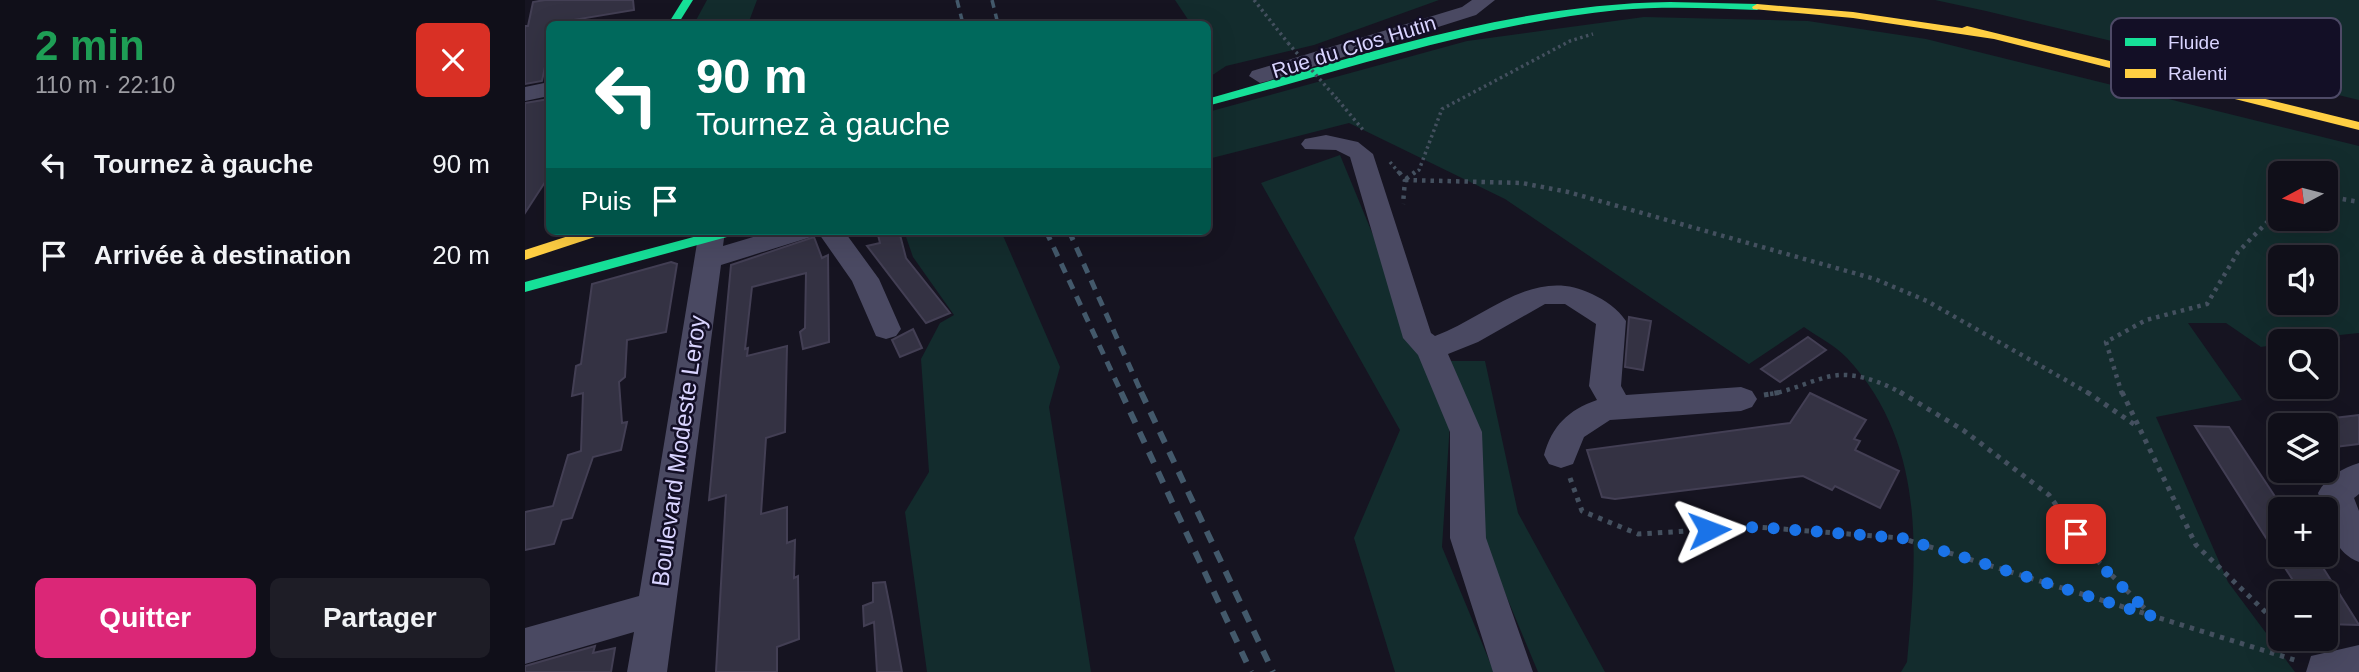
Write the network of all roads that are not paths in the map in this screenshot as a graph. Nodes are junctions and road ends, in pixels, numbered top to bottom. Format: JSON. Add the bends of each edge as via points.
{"nodes":[{"id":1,"x":688,"y":0,"type":"edge"},
{"id":2,"x":701,"y":0,"type":"edge"},
{"id":3,"x":1485,"y":0,"type":"edge"},
{"id":4,"x":1577,"y":0,"type":"edge"},
{"id":5,"x":1817,"y":0,"type":"edge"},
{"id":6,"x":675,"y":21,"type":"edge"},
{"id":7,"x":689,"y":21,"type":"edge"},
{"id":8,"x":1992,"y":36,"type":"junction"},
{"id":9,"x":2111,"y":65,"type":"edge"},
{"id":10,"x":1260,"y":76,"type":"junction"},
{"id":11,"x":1211,"y":89,"type":"edge"},
{"id":12,"x":546,"y":90,"type":"edge"},
{"id":13,"x":525,"y":94,"type":"edge"},
{"id":14,"x":2245,"y":98,"type":"edge"},
{"id":15,"x":1211,"y":102,"type":"edge"},
{"id":16,"x":2359,"y":126,"type":"edge"},
{"id":17,"x":1313,"y":144,"type":"dead end"},
{"id":18,"x":579,"y":235,"type":"edge"},
{"id":19,"x":764,"y":235,"type":"edge"},
{"id":20,"x":833,"y":235,"type":"edge"},
{"id":21,"x":716,"y":240,"type":"edge"},
{"id":22,"x":534,"y":244,"type":"edge"},
{"id":23,"x":525,"y":255,"type":"edge"},
{"id":24,"x":525,"y":272,"type":"edge"},
{"id":25,"x":551,"y":280,"type":"junction"},
{"id":26,"x":525,"y":287,"type":"edge"},
{"id":27,"x":525,"y":298,"type":"edge"},
{"id":28,"x":886,"y":329,"type":"dead end"},
{"id":29,"x":1431,"y":349,"type":"junction"},
{"id":30,"x":1741,"y":399,"type":"road end"},
{"id":31,"x":1616,"y":407,"type":"junction"},
{"id":32,"x":1561,"y":455,"type":"road end"},
{"id":33,"x":2359,"y":476,"type":"edge"},
{"id":34,"x":2359,"y":547,"type":"edge"},
{"id":35,"x":656,"y":608,"type":"junction"},
{"id":36,"x":525,"y":646,"type":"edge"},
{"id":37,"x":647,"y":672,"type":"edge"},
{"id":38,"x":1513,"y":672,"type":"edge"}],
"edges":[{"from":1,"to":6,"type":"main road"},
{"from":2,"to":7,"type":"main road"},
{"from":3,"to":10,"type":"street","name":"Rue du Clos Hutin","via":[[1469,10]]},
{"from":4,"to":10,"type":"main road","via":[[1506,13]]},
{"from":5,"to":8,"type":"main road","via":[[1921,16]]},
{"from":8,"to":9,"type":"main road"},
{"from":8,"to":15,"type":"main road","via":[[1790,7],[1620,7],[1536,19]]},
{"from":10,"to":11,"type":"main road"},
{"from":12,"to":13,"type":"street"},
{"from":14,"to":16,"type":"main road"},
{"from":17,"to":29,"type":"street","via":[[1331,141],[1361,154],[1419,338]]},
{"from":18,"to":22,"type":"main road"},
{"from":19,"to":21,"type":"street"},
{"from":20,"to":28,"type":"street","via":[[865,278]]},
{"from":21,"to":25,"type":"main road"},
{"from":21,"to":35,"type":"street","name":"Boulevard Modeste Leroy"},
{"from":22,"to":23,"type":"main road"},
{"from":22,"to":24,"type":"main road"},
{"from":25,"to":26,"type":"main road"},
{"from":25,"to":27,"type":"main road"},
{"from":29,"to":31,"type":"street","via":[[1545,291],[1587,300],[1611,321],[1605,386]]},
{"from":29,"to":38,"type":"street","via":[[1466,432],[1468,538]]},
{"from":30,"to":31,"type":"street"},
{"from":31,"to":32,"type":"street","via":[[1578,423],[1565,437]]},
{"from":33,"to":34,"type":"street","via":[[2335,493]]},
{"from":35,"to":36,"type":"street"},
{"from":35,"to":37,"type":"street","name":"Boulevard Modeste Leroy"}]}
